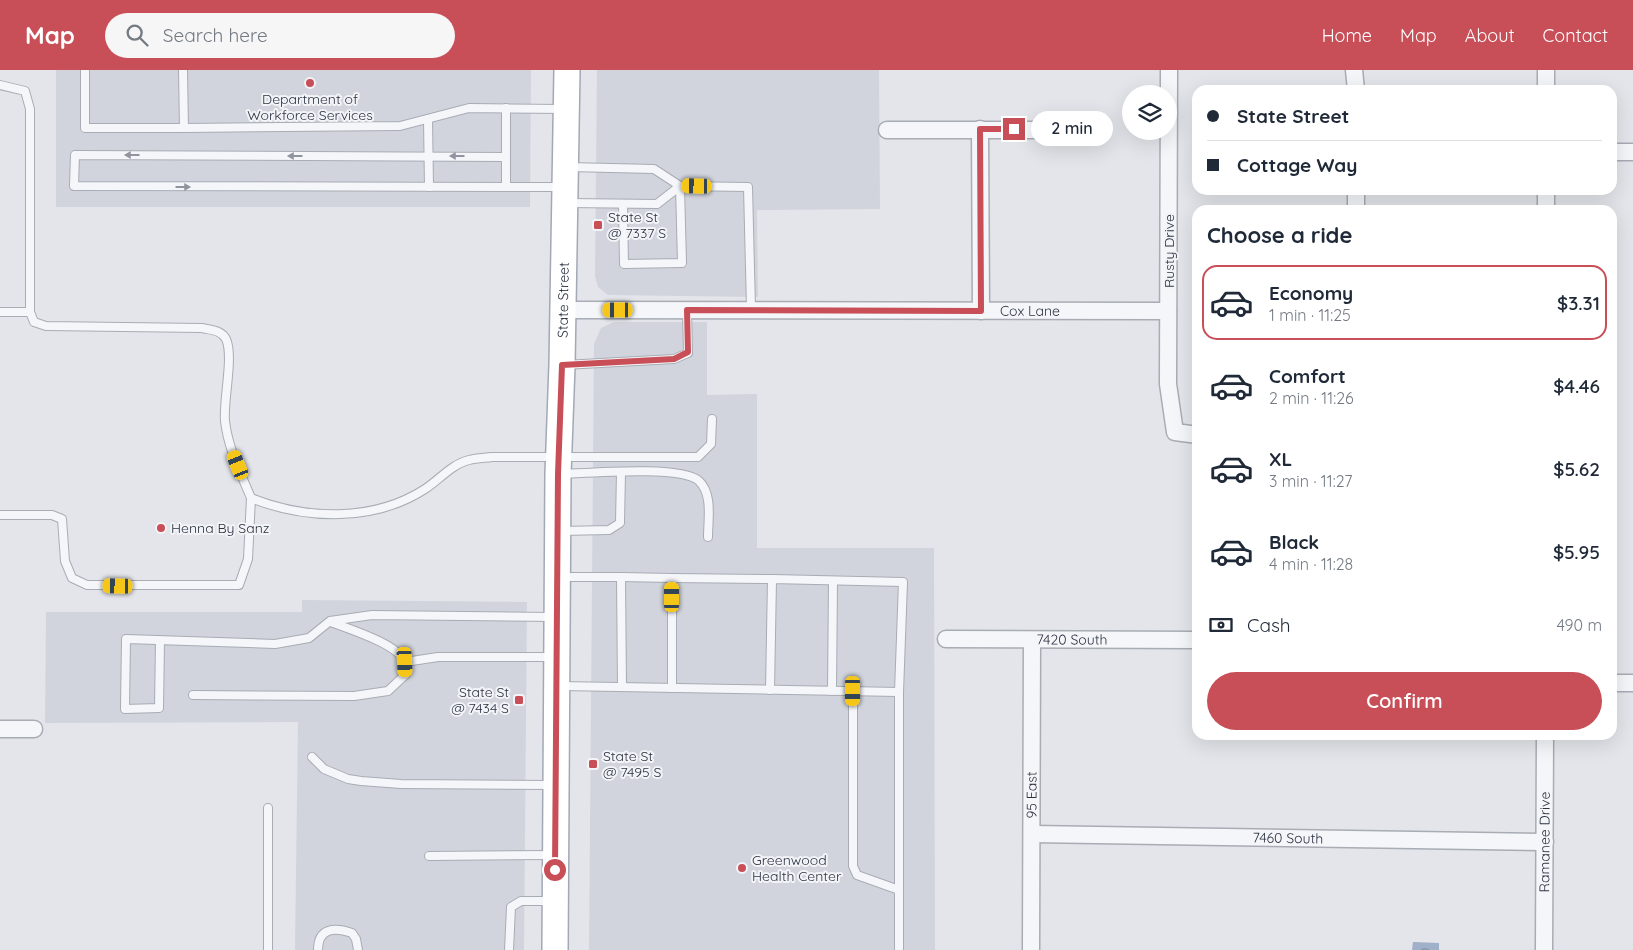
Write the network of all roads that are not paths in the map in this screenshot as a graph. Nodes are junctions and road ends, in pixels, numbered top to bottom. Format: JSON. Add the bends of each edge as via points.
{"nodes":[{"id":1,"x":85,"y":70,"type":"edge"},
{"id":2,"x":183,"y":70,"type":"edge"},
{"id":3,"x":567,"y":70,"type":"edge"},
{"id":4,"x":1169,"y":70,"type":"edge"},
{"id":5,"x":1354,"y":70,"type":"edge"},
{"id":6,"x":1546,"y":70,"type":"edge"},
{"id":7,"x":0,"y":85,"type":"edge"},
{"id":8,"x":1356,"y":85,"type":"edge"},
{"id":9,"x":1546,"y":85,"type":"edge"},
{"id":10,"x":506,"y":108,"type":"junction"},
{"id":11,"x":566,"y":109,"type":"junction"},
{"id":12,"x":428,"y":119,"type":"junction"},
{"id":13,"x":184,"y":128,"type":"junction"},
{"id":14,"x":980,"y":129,"type":"junction"},
{"id":15,"x":887,"y":130,"type":"dead end"},
{"id":16,"x":1066,"y":130,"type":"dead end"},
{"id":17,"x":1617,"y":152,"type":"edge"},
{"id":18,"x":1633,"y":152,"type":"edge"},
{"id":19,"x":428,"y":156,"type":"junction"},
{"id":20,"x":506,"y":156,"type":"junction"},
{"id":21,"x":566,"y":186,"type":"junction"},
{"id":22,"x":680,"y":186,"type":"junction"},
{"id":23,"x":428,"y":187,"type":"junction"},
{"id":24,"x":506,"y":187,"type":"junction"},
{"id":25,"x":623,"y":204,"type":"junction"},
{"id":26,"x":751,"y":309,"type":"junction"},
{"id":27,"x":562,"y":310,"type":"junction"},
{"id":28,"x":687,"y":310,"type":"junction"},
{"id":29,"x":981,"y":311,"type":"junction"},
{"id":30,"x":1168,"y":311,"type":"junction"},
{"id":31,"x":0,"y":312,"type":"edge"},
{"id":32,"x":30,"y":312,"type":"junction"},
{"id":33,"x":562,"y":365,"type":"junction"},
{"id":34,"x":712,"y":419,"type":"dead end"},
{"id":35,"x":1192,"y":434,"type":"edge"},
{"id":36,"x":558,"y":466,"type":"junction"},
{"id":37,"x":621,"y":472,"type":"junction"},
{"id":38,"x":251,"y":498,"type":"junction"},
{"id":39,"x":0,"y":515,"type":"edge"},
{"id":40,"x":557,"y":531,"type":"junction"},
{"id":41,"x":708,"y":537,"type":"dead end"},
{"id":42,"x":556,"y":577,"type":"junction"},
{"id":43,"x":621,"y":577,"type":"junction"},
{"id":44,"x":672,"y":578,"type":"junction"},
{"id":45,"x":772,"y":579,"type":"junction"},
{"id":46,"x":833,"y":581,"type":"junction"},
{"id":47,"x":556,"y":617,"type":"junction"},
{"id":48,"x":330,"y":621,"type":"junction"},
{"id":49,"x":946,"y":639,"type":"dead end"},
{"id":50,"x":1032,"y":640,"type":"junction"},
{"id":51,"x":1192,"y":640,"type":"edge"},
{"id":52,"x":160,"y":641,"type":"junction"},
{"id":53,"x":556,"y":657,"type":"junction"},
{"id":54,"x":405,"y":662,"type":"junction"},
{"id":55,"x":1617,"y":683,"type":"edge"},
{"id":56,"x":1633,"y":684,"type":"edge"},
{"id":57,"x":555,"y":686,"type":"junction"},
{"id":58,"x":622,"y":687,"type":"junction"},
{"id":59,"x":672,"y":688,"type":"junction"},
{"id":60,"x":770,"y":690,"type":"junction"},
{"id":61,"x":832,"y":691,"type":"junction"},
{"id":62,"x":853,"y":691,"type":"junction"},
{"id":63,"x":899,"y":692,"type":"junction"},
{"id":64,"x":193,"y":695,"type":"dead end"},
{"id":65,"x":0,"y":728,"type":"edge"},
{"id":66,"x":34,"y":728,"type":"dead end"},
{"id":67,"x":1545,"y":740,"type":"edge"},
{"id":68,"x":312,"y":757,"type":"dead end"},
{"id":69,"x":555,"y":785,"type":"junction"},
{"id":70,"x":268,"y":808,"type":"dead end"},
{"id":71,"x":1032,"y":834,"type":"junction"},
{"id":72,"x":1545,"y":842,"type":"junction"},
{"id":73,"x":555,"y":855,"type":"junction"},
{"id":74,"x":429,"y":856,"type":"dead end"},
{"id":75,"x":899,"y":890,"type":"junction"},
{"id":76,"x":555,"y":900,"type":"junction"},
{"id":77,"x":268,"y":950,"type":"edge"},
{"id":78,"x":318,"y":950,"type":"edge"},
{"id":79,"x":358,"y":950,"type":"edge"},
{"id":80,"x":509,"y":950,"type":"edge"},
{"id":81,"x":555,"y":950,"type":"edge"},
{"id":82,"x":899,"y":950,"type":"edge"},
{"id":83,"x":1031,"y":950,"type":"edge"},
{"id":84,"x":1544,"y":950,"type":"edge"}],
"edges":[{"from":1,"to":13,"type":"lane","via":[[85,128]]},
{"from":2,"to":13,"type":"lane"},
{"from":3,"to":11,"type":"main road","name":"State Street"},
{"from":4,"to":30,"type":"street","name":"Rusty Drive"},
{"from":5,"to":8,"type":"street"},
{"from":6,"to":9,"type":"street"},
{"from":7,"to":32,"type":"lane","via":[[25,91],[30,109]]},
{"from":10,"to":11,"type":"lane"},
{"from":10,"to":12,"type":"lane","via":[[469,108]]},
{"from":10,"to":20,"type":"lane"},
{"from":11,"to":21,"type":"main road","name":"State Street"},
{"from":12,"to":13,"type":"lane","via":[[400,126]]},
{"from":12,"to":19,"type":"lane"},
{"from":14,"to":15,"type":"street"},
{"from":14,"to":16,"type":"street"},
{"from":14,"to":29,"type":"street"},
{"from":17,"to":18,"type":"street"},
{"from":20,"to":19,"type":"lane","one_way":true},
{"from":19,"to":23,"type":"lane"},
{"from":19,"to":23,"type":"lane","one_way":true,"via":[[75,155],[74,186]]},
{"from":20,"to":24,"type":"lane"},
{"from":21,"to":22,"type":"lane","via":[[654,169]]},
{"from":21,"to":24,"type":"lane"},
{"from":21,"to":25,"type":"lane"},
{"from":21,"to":27,"type":"main road","name":"State Street"},
{"from":22,"to":25,"type":"lane","via":[[657,204]]},
{"from":22,"to":25,"type":"lane","via":[[682,263],[624,264]]},
{"from":22,"to":26,"type":"lane","via":[[748,187]]},
{"from":23,"to":24,"type":"lane"},
{"from":26,"to":28,"type":"street","name":"Cox Lane"},
{"from":26,"to":29,"type":"street","name":"Cox Lane"},
{"from":27,"to":28,"type":"street","name":"Cox Lane"},
{"from":27,"to":33,"type":"main road","name":"State Street"},
{"from":28,"to":33,"type":"lane","via":[[688,352],[674,359]]},
{"from":29,"to":30,"type":"street","name":"Cox Lane"},
{"from":30,"to":35,"type":"street","name":"Rusty Drive","via":[[1168,384],[1175,432]]},
{"from":31,"to":32,"type":"lane"},
{"from":32,"to":38,"type":"lane","via":[[34,322],[46,326],[217,330],[226,339],[228,353],[225,421]]},
{"from":33,"to":36,"type":"main road","name":"State Street"},
{"from":34,"to":36,"type":"lane","via":[[711,444],[698,457]]},
{"from":36,"to":37,"type":"lane"},
{"from":36,"to":38,"type":"lane","via":[[492,458],[468,460],[425,490],[392,506],[340,514],[311,514]]},
{"from":36,"to":40,"type":"main road","name":"State Street"},
{"from":37,"to":40,"type":"lane","via":[[620,524],[609,530]]},
{"from":37,"to":41,"type":"lane","via":[[683,472],[700,481],[707,498]]},
{"from":38,"to":39,"type":"lane","via":[[248,559],[240,585],[87,585],[72,578],[65,560],[62,519],[52,515]]},
{"from":40,"to":42,"type":"main road","name":"State Street"},
{"from":42,"to":43,"type":"lane"},
{"from":42,"to":47,"type":"main road","name":"State Street"},
{"from":43,"to":44,"type":"lane"},
{"from":43,"to":58,"type":"lane"},
{"from":44,"to":45,"type":"lane"},
{"from":44,"to":59,"type":"lane"},
{"from":45,"to":46,"type":"lane"},
{"from":45,"to":60,"type":"lane"},
{"from":46,"to":61,"type":"lane"},
{"from":46,"to":63,"type":"lane","via":[[903,582]]},
{"from":47,"to":48,"type":"lane","via":[[372,615]]},
{"from":47,"to":53,"type":"main road","name":"State Street"},
{"from":48,"to":52,"type":"lane","via":[[309,638],[275,644]]},
{"from":48,"to":54,"type":"lane","via":[[383,643],[400,654]]},
{"from":49,"to":50,"type":"street","name":"7420 South"},
{"from":50,"to":51,"type":"street","name":"7420 South"},
{"from":50,"to":71,"type":"street","name":"95 East"},
{"from":52,"to":52,"type":"lane","via":[[126,639],[125,709],[159,708]]},
{"from":53,"to":54,"type":"lane","via":[[438,657]]},
{"from":53,"to":57,"type":"main road","name":"State Street"},
{"from":54,"to":64,"type":"lane","via":[[406,674],[400,681],[388,691],[372,694]]},
{"from":55,"to":56,"type":"street"},
{"from":57,"to":58,"type":"lane"},
{"from":57,"to":69,"type":"main road","name":"State Street"},
{"from":58,"to":59,"type":"lane"},
{"from":59,"to":60,"type":"lane"},
{"from":60,"to":61,"type":"lane"},
{"from":61,"to":62,"type":"lane"},
{"from":62,"to":63,"type":"lane"},
{"from":62,"to":75,"type":"lane","via":[[853,866],[858,875]]},
{"from":63,"to":75,"type":"lane"},
{"from":65,"to":66,"type":"street"},
{"from":67,"to":72,"type":"street","name":"Ramanee Drive"},
{"from":68,"to":69,"type":"lane","via":[[324,769],[348,779],[377,783]]},
{"from":69,"to":73,"type":"main road","name":"State Street"},
{"from":70,"to":77,"type":"lane"},
{"from":71,"to":72,"type":"street","name":"7460 South"},
{"from":71,"to":83,"type":"street","name":"95 East"},
{"from":72,"to":84,"type":"street","name":"Ramanee Drive"},
{"from":73,"to":74,"type":"lane"},
{"from":73,"to":76,"type":"main road","name":"State Street"},
{"from":75,"to":82,"type":"lane"},
{"from":76,"to":80,"type":"lane","via":[[521,901],[511,907]]},
{"from":76,"to":81,"type":"main road","name":"State Street"},
{"from":78,"to":79,"type":"lane","via":[[319,938],[329,931],[352,933]]}]}
